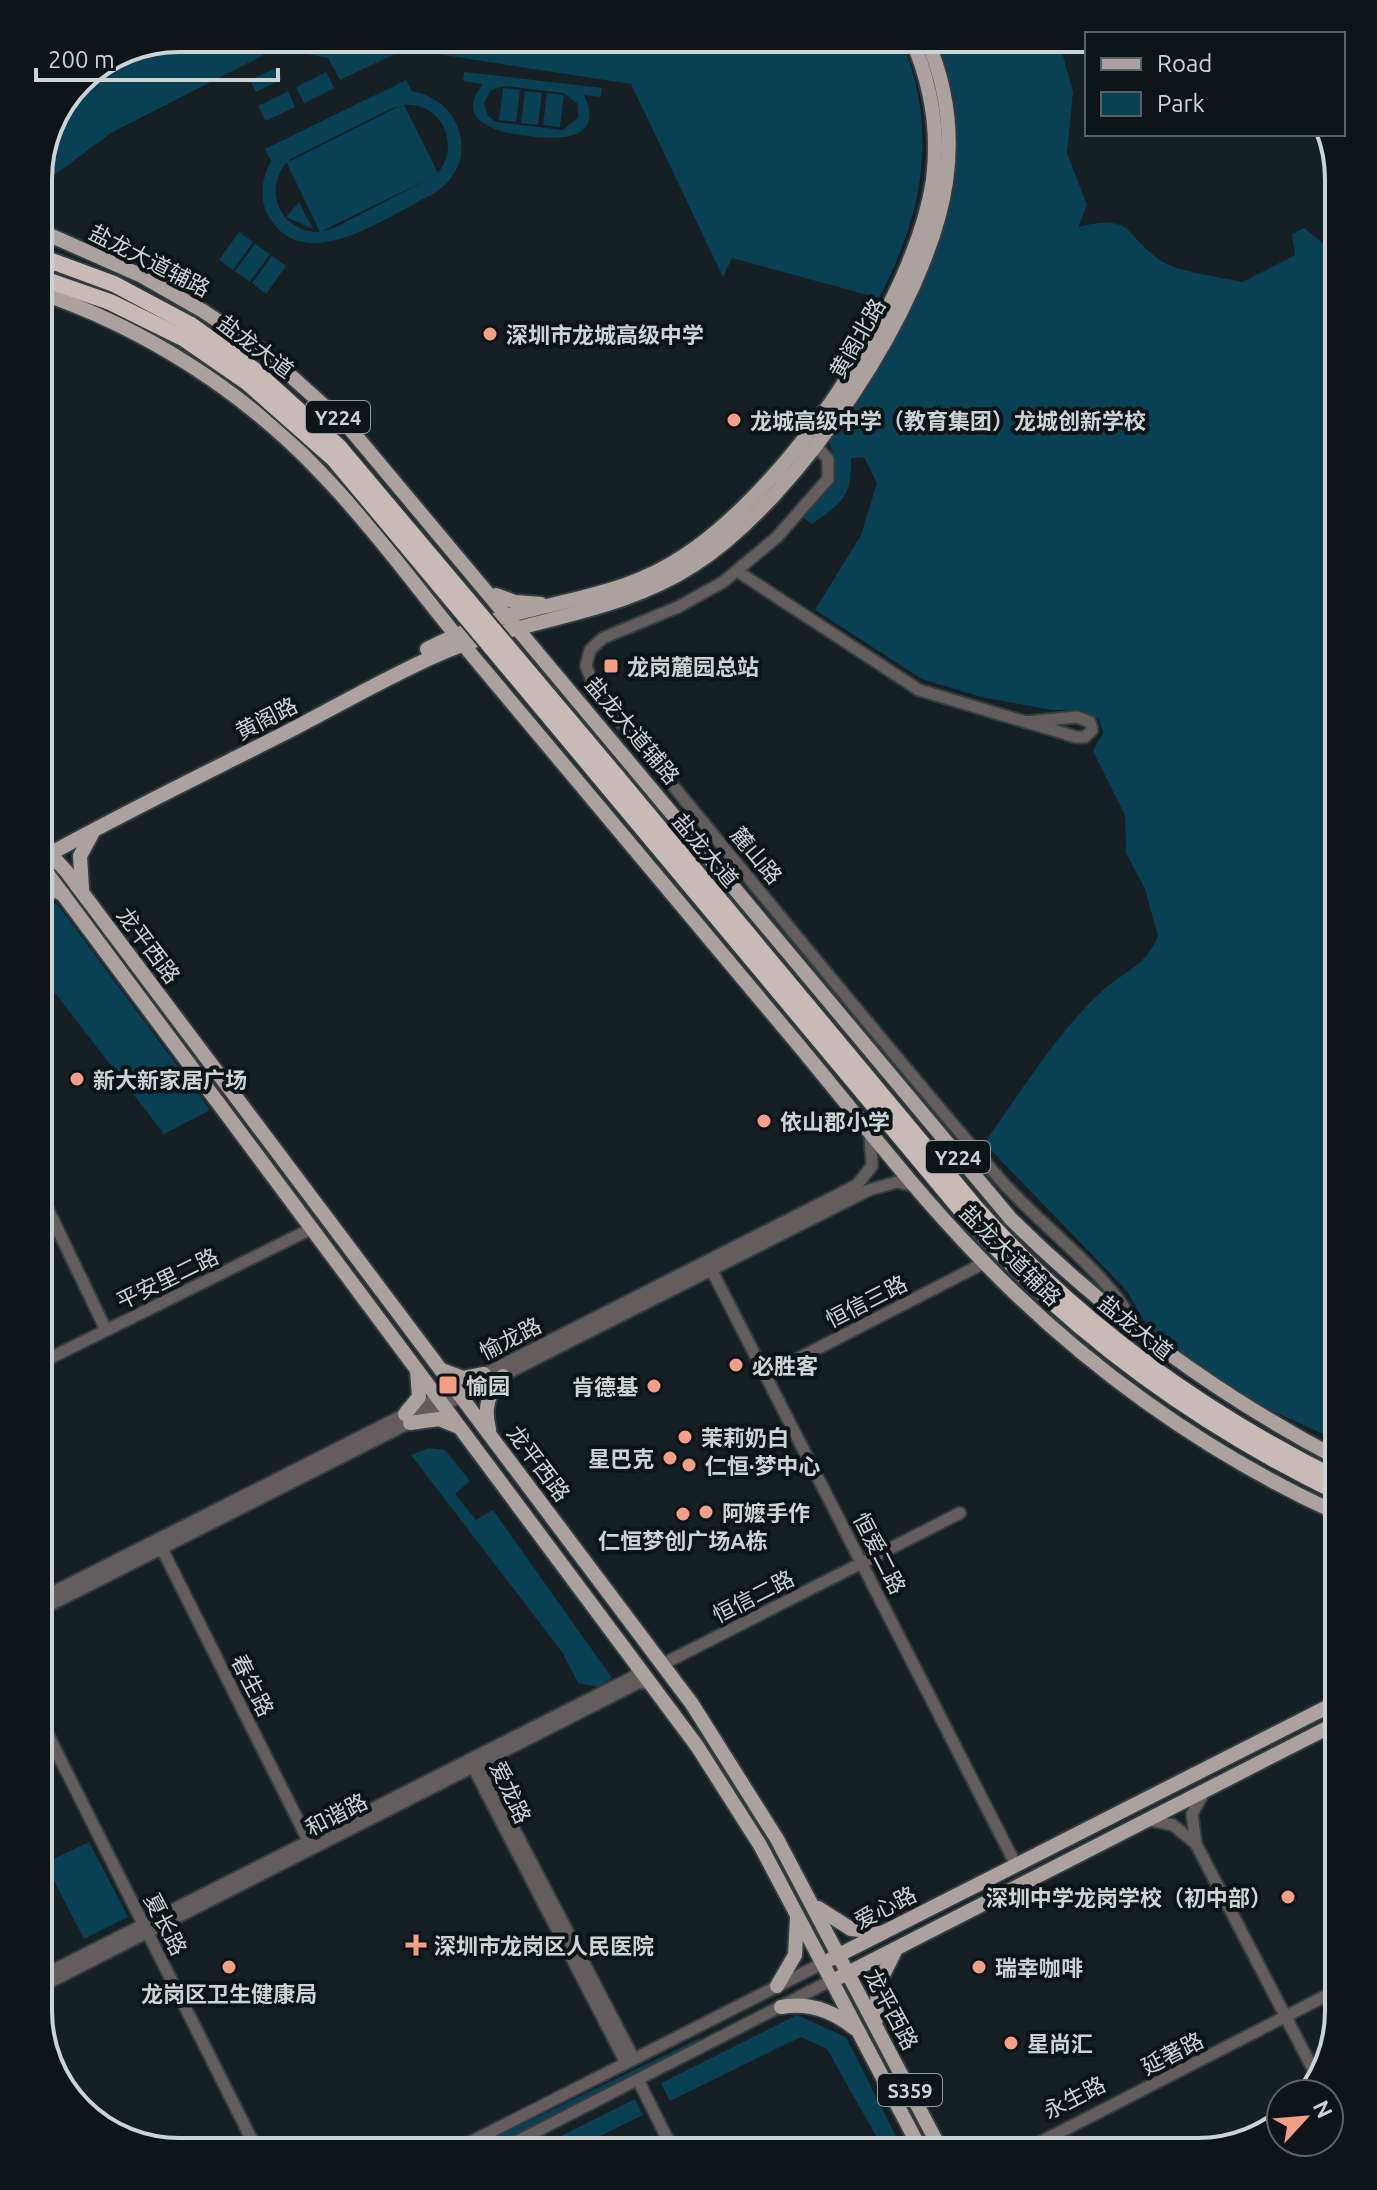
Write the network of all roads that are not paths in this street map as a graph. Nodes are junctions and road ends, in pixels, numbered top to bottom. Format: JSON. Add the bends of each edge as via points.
{"nodes":[{"id":1,"x":916,"y":52,"type":"edge"},
{"id":2,"x":931,"y":52,"type":"edge"},
{"id":3,"x":52,"y":237,"type":"edge"},
{"id":4,"x":52,"y":261,"type":"edge"},
{"id":5,"x":52,"y":282,"type":"edge"},
{"id":6,"x":52,"y":298,"type":"edge"},
{"id":7,"x":187,"y":332,"type":"junction"},
{"id":8,"x":815,"y":445,"type":"junction"},
{"id":9,"x":447,"y":541,"type":"junction"},
{"id":10,"x":404,"y":571,"type":"junction"},
{"id":11,"x":737,"y":571,"type":"junction"},
{"id":12,"x":489,"y":591,"type":"junction"},
{"id":13,"x":557,"y":612,"type":"junction"},
{"id":14,"x":515,"y":622,"type":"junction"},
{"id":15,"x":460,"y":641,"type":"junction"},
{"id":16,"x":542,"y":654,"type":"junction"},
{"id":17,"x":569,"y":688,"type":"junction"},
{"id":18,"x":525,"y":719,"type":"junction"},
{"id":19,"x":1025,"y":722,"type":"junction"},
{"id":20,"x":659,"y":769,"type":"junction"},
{"id":21,"x":646,"y":780,"type":"junction"},
{"id":22,"x":96,"y":829,"type":"junction"},
{"id":23,"x":52,"y":846,"type":"edge"},
{"id":24,"x":52,"y":847,"type":"edge"},
{"id":25,"x":52,"y":863,"type":"edge"},
{"id":26,"x":52,"y":871,"type":"edge"},
{"id":27,"x":52,"y":890,"type":"edge"},
{"id":28,"x":83,"y":893,"type":"junction"},
{"id":29,"x":66,"y":896,"type":"junction"},
{"id":30,"x":127,"y":965,"type":"junction"},
{"id":31,"x":867,"y":1127,"type":"junction"},
{"id":32,"x":302,"y":1184,"type":"junction"},
{"id":33,"x":917,"y":1186,"type":"junction"},
{"id":34,"x":288,"y":1194,"type":"junction"},
{"id":35,"x":52,"y":1218,"type":"edge"},
{"id":36,"x":313,"y":1228,"type":"junction"},
{"id":37,"x":984,"y":1263,"type":"junction"},
{"id":38,"x":710,"y":1265,"type":"junction"},
{"id":39,"x":106,"y":1330,"type":"junction"},
{"id":40,"x":1137,"y":1331,"type":"junction"},
{"id":41,"x":52,"y":1357,"type":"edge"},
{"id":42,"x":413,"y":1362,"type":"junction"},
{"id":43,"x":442,"y":1370,"type":"junction"},
{"id":44,"x":484,"y":1374,"type":"junction"},
{"id":45,"x":766,"y":1375,"type":"junction"},
{"id":46,"x":503,"y":1376,"type":"junction"},
{"id":47,"x":1156,"y":1379,"type":"junction"},
{"id":48,"x":459,"y":1392,"type":"junction"},
{"id":49,"x":1235,"y":1400,"type":"junction"},
{"id":50,"x":442,"y":1401,"type":"junction"},
{"id":51,"x":408,"y":1418,"type":"junction"},
{"id":52,"x":467,"y":1434,"type":"junction"},
{"id":53,"x":494,"y":1440,"type":"junction"},
{"id":54,"x":1214,"y":1446,"type":"junction"},
{"id":55,"x":1325,"y":1451,"type":"edge"},
{"id":56,"x":1276,"y":1455,"type":"junction"},
{"id":57,"x":1325,"y":1474,"type":"edge"},
{"id":58,"x":1325,"y":1485,"type":"edge"},
{"id":59,"x":1325,"y":1507,"type":"edge"},
{"id":60,"x":960,"y":1513,"type":"dead end"},
{"id":61,"x":159,"y":1544,"type":"junction"},
{"id":62,"x":862,"y":1563,"type":"junction"},
{"id":63,"x":52,"y":1594,"type":"edge"},
{"id":64,"x":52,"y":1603,"type":"edge"},
{"id":65,"x":663,"y":1664,"type":"junction"},
{"id":66,"x":639,"y":1666,"type":"junction"},
{"id":67,"x":652,"y":1683,"type":"junction"},
{"id":68,"x":1325,"y":1707,"type":"edge"},
{"id":69,"x":1325,"y":1730,"type":"edge"},
{"id":70,"x":52,"y":1743,"type":"edge"},
{"id":71,"x":477,"y":1762,"type":"junction"},
{"id":72,"x":1204,"y":1791,"type":"junction"},
{"id":73,"x":1147,"y":1820,"type":"junction"},
{"id":74,"x":1196,"y":1844,"type":"junction"},
{"id":75,"x":310,"y":1845,"type":"junction"},
{"id":76,"x":1016,"y":1865,"type":"junction"},
{"id":77,"x":807,"y":1896,"type":"junction"},
{"id":78,"x":796,"y":1909,"type":"junction"},
{"id":79,"x":146,"y":1928,"type":"junction"},
{"id":80,"x":878,"y":1934,"type":"junction"},
{"id":81,"x":890,"y":1952,"type":"junction"},
{"id":82,"x":838,"y":1955,"type":"junction"},
{"id":83,"x":823,"y":1963,"type":"junction"},
{"id":84,"x":52,"y":1972,"type":"edge"},
{"id":85,"x":848,"y":1972,"type":"junction"},
{"id":86,"x":52,"y":1980,"type":"edge"},
{"id":87,"x":832,"y":1980,"type":"junction"},
{"id":88,"x":777,"y":1986,"type":"junction"},
{"id":89,"x":1325,"y":1996,"type":"edge"},
{"id":90,"x":781,"y":2007,"type":"junction"},
{"id":91,"x":1286,"y":2015,"type":"junction"},
{"id":92,"x":878,"y":2028,"type":"junction"},
{"id":93,"x":862,"y":2038,"type":"junction"},
{"id":94,"x":630,"y":2061,"type":"junction"},
{"id":95,"x":1312,"y":2067,"type":"edge"},
{"id":96,"x":638,"y":2080,"type":"junction"},
{"id":97,"x":251,"y":2138,"type":"edge"},
{"id":98,"x":479,"y":2138,"type":"edge"},
{"id":99,"x":524,"y":2138,"type":"edge"},
{"id":100,"x":667,"y":2138,"type":"edge"},
{"id":101,"x":915,"y":2138,"type":"edge"},
{"id":102,"x":935,"y":2138,"type":"edge"},
{"id":103,"x":1037,"y":2138,"type":"edge"},
{"id":104,"x":1048,"y":2138,"type":"edge"}],
"edges":[{"from":1,"to":13,"type":"main road","name":"黄阁北路","via":[[933,113],[930,194],[905,268],[851,369],[772,477],[717,533],[633,583]]},
{"from":2,"to":8,"type":"main road","name":"黄阁北路","via":[[948,128],[939,214],[891,326]]},
{"from":3,"to":9,"type":"main road","name":"盐龙大道辅路","number":"Y224","via":[[173,293],[263,351],[351,430]]},
{"from":4,"to":7,"type":"highway","name":"盐龙大道","via":[[114,284]]},
{"from":5,"to":7,"type":"highway","name":"盐龙大道"},
{"from":6,"to":10,"type":"main road","name":"盐龙大道辅路","via":[[132,332],[231,394],[321,472]]},
{"from":7,"to":47,"type":"highway","name":"盐龙大道","bridge":true,"via":[[334,459],[613,782],[988,1240],[1072,1320]]},
{"from":8,"to":11,"type":"street","name":"麓山路","via":[[830,464],[826,483]]},
{"from":8,"to":13,"type":"main road","name":"黄阁北路","via":[[755,516],[700,561],[638,595]]},
{"from":9,"to":10,"type":"main road","via":[[447,558],[437,572],[420,577]]},
{"from":9,"to":12,"type":"main road","name":"盐龙大道辅路","number":"Y224"},
{"from":10,"to":15,"type":"main road","name":"盐龙大道辅路"},
{"from":11,"to":19,"type":"street","via":[[908,684]]},
{"from":11,"to":20,"type":"street","name":"麓山路","via":[[678,607],[609,634],[590,650],[590,684]]},
{"from":12,"to":13,"type":"main road"},
{"from":12,"to":14,"type":"main road","name":"盐龙大道辅路","number":"Y224"},
{"from":13,"to":14,"type":"main road","name":"黄阁北路"},
{"from":13,"to":16,"type":"main road","via":[[541,633]]},
{"from":14,"to":15,"type":"main road","name":"黄阁路"},
{"from":14,"to":16,"type":"main road","name":"盐龙大道辅路","number":"Y224"},
{"from":15,"to":18,"type":"main road","name":"盐龙大道辅路"},
{"from":15,"to":22,"type":"main road","name":"黄阁路"},
{"from":15,"to":23,"type":"main road","name":"黄阁路"},
{"from":16,"to":17,"type":"main road","name":"盐龙大道辅路","number":"Y224"},
{"from":17,"to":18,"type":"main road","via":[[555,682],[539,684],[527,695]]},
{"from":17,"to":21,"type":"main road","name":"盐龙大道辅路","number":"Y224"},
{"from":18,"to":31,"type":"main road","name":"盐龙大道辅路"},
{"from":19,"to":19,"type":"street","via":[[1076,737],[1092,730],[1090,722],[1080,718]]},
{"from":20,"to":21,"type":"street"},
{"from":20,"to":40,"type":"street","name":"麓山路","via":[[1002,1182],[1116,1294]]},
{"from":21,"to":40,"type":"main road","name":"盐龙大道辅路","number":"Y224","via":[[990,1197]]},
{"from":22,"to":24,"type":"main road","name":"黄阁路"},
{"from":22,"to":28,"type":"main road","via":[[80,856]]},
{"from":25,"to":28,"type":"main road","name":"龙平西路","number":"S359"},
{"from":26,"to":29,"type":"main road","name":"龙平西路","number":"S359"},
{"from":27,"to":29,"type":"main road"},
{"from":28,"to":30,"type":"main road","name":"龙平西路","number":"S359"},
{"from":29,"to":30,"type":"main road","name":"龙平西路","number":"S359"},
{"from":30,"to":32,"type":"main road","name":"龙平西路","number":"S359"},
{"from":30,"to":34,"type":"main road","name":"龙平西路","number":"S359"},
{"from":31,"to":33,"type":"main road","name":"盐龙大道辅路"},
{"from":31,"to":38,"type":"street","name":"愉龙路","via":[[873,1157],[863,1180]]},
{"from":32,"to":34,"type":"main road"},
{"from":32,"to":43,"type":"main road","name":"龙平西路","number":"S359"},
{"from":33,"to":37,"type":"main road","name":"盐龙大道辅路"},
{"from":33,"to":38,"type":"street","name":"愉龙路","via":[[878,1186]]},
{"from":34,"to":36,"type":"main road","name":"龙平西路","number":"S359"},
{"from":35,"to":39,"type":"street"},
{"from":36,"to":39,"type":"street","name":"平安里二路"},
{"from":36,"to":42,"type":"main road","name":"龙平西路","number":"S359"},
{"from":37,"to":45,"type":"street","name":"恒信三路"},
{"from":37,"to":54,"type":"main road","name":"盐龙大道辅路","via":[[1101,1369]]},
{"from":38,"to":44,"type":"street","name":"愉龙路"},
{"from":38,"to":45,"type":"street","name":"恒爱二路"},
{"from":38,"to":46,"type":"street","name":"愉龙路"},
{"from":39,"to":41,"type":"street","name":"平安里二路"},
{"from":40,"to":49,"type":"main road","name":"盐龙大道辅路","number":"Y224"},
{"from":42,"to":50,"type":"main road","name":"龙平西路","number":"S359"},
{"from":42,"to":51,"type":"main road","via":[[420,1389]]},
{"from":43,"to":44,"type":"main road","via":[[463,1378]]},
{"from":43,"to":48,"type":"main road","name":"龙平西路","number":"S359"},
{"from":44,"to":48,"type":"street","name":"愉龙路"},
{"from":45,"to":62,"type":"street","name":"恒爱二路"},
{"from":46,"to":48,"type":"street","name":"愉龙路"},
{"from":46,"to":53,"type":"main road","via":[[486,1409]]},
{"from":47,"to":49,"type":"main road"},
{"from":47,"to":54,"type":"main road"},
{"from":47,"to":56,"type":"highway","name":"盐龙大道"},
{"from":48,"to":50,"type":"street","name":"愉龙路"},
{"from":48,"to":53,"type":"main road","name":"龙平西路","number":"S359"},
{"from":49,"to":55,"type":"main road","name":"盐龙大道辅路","number":"Y224"},
{"from":50,"to":51,"type":"street","name":"愉龙路"},
{"from":50,"to":52,"type":"main road","name":"龙平西路","number":"S359"},
{"from":51,"to":52,"type":"main road","via":[[439,1419]]},
{"from":51,"to":61,"type":"street","name":"愉龙路"},
{"from":52,"to":66,"type":"main road","name":"龙平西路","number":"S359"},
{"from":53,"to":65,"type":"main road","name":"龙平西路","number":"S359"},
{"from":54,"to":59,"type":"main road","name":"盐龙大道辅路"},
{"from":56,"to":57,"type":"highway","name":"盐龙大道"},
{"from":56,"to":58,"type":"highway","name":"盐龙大道"},
{"from":60,"to":62,"type":"street","name":"恒信二路"},
{"from":61,"to":63,"type":"street","name":"愉龙路"},
{"from":61,"to":64,"type":"street","name":"愉龙路"},
{"from":61,"to":75,"type":"street","name":"春生路"},
{"from":62,"to":65,"type":"street","name":"恒信二路"},
{"from":62,"to":76,"type":"street","name":"恒爱二路"},
{"from":65,"to":77,"type":"main road","name":"龙平西路","number":"S359","via":[[749,1789]]},
{"from":66,"to":67,"type":"main road","name":"龙平西路","number":"S359"},
{"from":66,"to":71,"type":"street","name":"和谐路","via":[[635,1676]]},
{"from":67,"to":71,"type":"street","name":"和谐路","via":[[638,1683]]},
{"from":67,"to":78,"type":"main road","name":"龙平西路","number":"S359","via":[[730,1794]]},
{"from":68,"to":76,"type":"main road","name":"爱心路"},
{"from":69,"to":72,"type":"main road","name":"爱心路"},
{"from":70,"to":79,"type":"street","name":"夏长路"},
{"from":71,"to":75,"type":"street","name":"和谐路"},
{"from":71,"to":94,"type":"street","name":"爱龙路"},
{"from":72,"to":73,"type":"main road","name":"爱心路"},
{"from":72,"to":74,"type":"street","via":[[1192,1814]]},
{"from":73,"to":74,"type":"street","via":[[1173,1825]]},
{"from":73,"to":81,"type":"main road","name":"爱心路"},
{"from":74,"to":91,"type":"street"},
{"from":75,"to":79,"type":"street","name":"和谐路"},
{"from":76,"to":80,"type":"main road","name":"爱心路"},
{"from":77,"to":80,"type":"main road","via":[[841,1925]]},
{"from":77,"to":82,"type":"main road","name":"龙平西路","number":"S359"},
{"from":78,"to":83,"type":"main road","name":"龙平西路","number":"S359"},
{"from":78,"to":88,"type":"main road","via":[[795,1955]]},
{"from":79,"to":84,"type":"street","name":"和谐路"},
{"from":79,"to":86,"type":"street","name":"和谐路"},
{"from":79,"to":97,"type":"street","name":"夏长路"},
{"from":80,"to":81,"type":"main road","via":[[870,1950]]},
{"from":80,"to":82,"type":"main road","name":"爱心路"},
{"from":81,"to":85,"type":"main road","name":"爱心路"},
{"from":81,"to":92,"type":"main road","via":[[878,1985]]},
{"from":82,"to":83,"type":"main road","name":"爱心路"},
{"from":82,"to":85,"type":"main road","name":"龙平西路","number":"S359"},
{"from":83,"to":87,"type":"main road","name":"龙平西路","number":"S359"},
{"from":83,"to":88,"type":"street","name":"爱心路"},
{"from":85,"to":87,"type":"main road","name":"爱心路"},
{"from":85,"to":92,"type":"main road","name":"龙平西路","number":"S359"},
{"from":87,"to":90,"type":"street","name":"爱心路"},
{"from":87,"to":93,"type":"main road","name":"龙平西路","number":"S359"},
{"from":88,"to":94,"type":"street","name":"爱心路"},
{"from":89,"to":91,"type":"street","name":"延著路"},
{"from":90,"to":93,"type":"main road","via":[[822,2009],[844,2020]]},
{"from":90,"to":96,"type":"street","name":"爱心路"},
{"from":91,"to":95,"type":"street"},
{"from":91,"to":103,"type":"street","name":"永生路"},
{"from":91,"to":104,"type":"street","name":"延著路"},
{"from":92,"to":102,"type":"main road","name":"龙平西路","number":"S359"},
{"from":93,"to":101,"type":"main road","name":"龙平西路","number":"S359"},
{"from":94,"to":98,"type":"street","name":"爱心路"},
{"from":96,"to":99,"type":"street","name":"爱心路"},
{"from":96,"to":100,"type":"street"}]}
